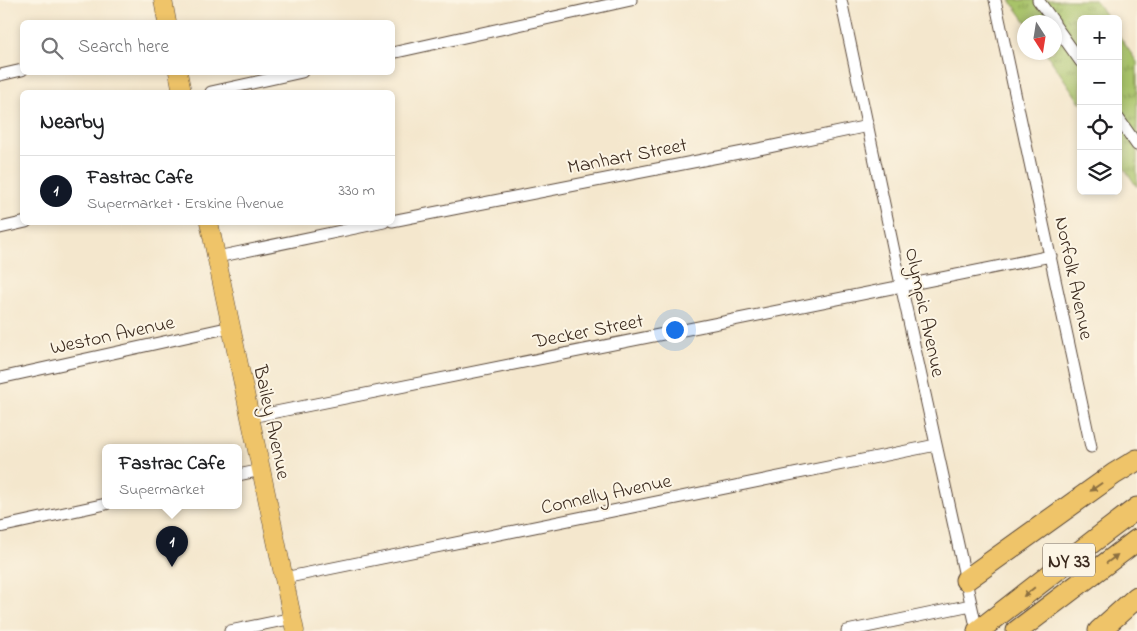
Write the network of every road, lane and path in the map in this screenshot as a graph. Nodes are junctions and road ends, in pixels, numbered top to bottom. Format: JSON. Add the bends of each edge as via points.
{"nodes":[{"id":1,"x":163,"y":0,"type":"edge"},
{"id":2,"x":631,"y":0,"type":"edge"},
{"id":3,"x":841,"y":0,"type":"edge"},
{"id":4,"x":995,"y":0,"type":"edge"},
{"id":5,"x":1038,"y":0,"type":"edge"},
{"id":6,"x":1048,"y":15,"type":"edge"},
{"id":7,"x":168,"y":20,"type":"edge"},
{"id":8,"x":1062,"y":35,"type":"edge"},
{"id":9,"x":395,"y":51,"type":"edge"},
{"id":10,"x":1080,"y":60,"type":"edge"},
{"id":11,"x":20,"y":70,"type":"edge"},
{"id":12,"x":0,"y":75,"type":"edge"},
{"id":13,"x":179,"y":75,"type":"edge"},
{"id":14,"x":288,"y":75,"type":"edge"},
{"id":15,"x":182,"y":90,"type":"edge"},
{"id":16,"x":220,"y":90,"type":"edge"},
{"id":17,"x":1122,"y":124,"type":"edge"},
{"id":18,"x":868,"y":126,"type":"junction"},
{"id":19,"x":1137,"y":145,"type":"edge"},
{"id":20,"x":395,"y":220,"type":"edge"},
{"id":21,"x":20,"y":223,"type":"edge"},
{"id":22,"x":211,"y":225,"type":"edge"},
{"id":23,"x":370,"y":225,"type":"edge"},
{"id":24,"x":0,"y":228,"type":"edge"},
{"id":25,"x":1051,"y":256,"type":"junction"},
{"id":26,"x":217,"y":257,"type":"junction"},
{"id":27,"x":902,"y":286,"type":"junction"},
{"id":28,"x":232,"y":327,"type":"junction"},
{"id":29,"x":0,"y":378,"type":"edge"},
{"id":30,"x":251,"y":418,"type":"junction"},
{"id":31,"x":936,"y":446,"type":"junction"},
{"id":32,"x":1091,"y":447,"type":"dead end"},
{"id":33,"x":1137,"y":460,"type":"edge"},
{"id":34,"x":262,"y":470,"type":"junction"},
{"id":35,"x":242,"y":474,"type":"edge"},
{"id":36,"x":102,"y":505,"type":"edge"},
{"id":37,"x":1137,"y":508,"type":"edge"},
{"id":38,"x":0,"y":527,"type":"edge"},
{"id":39,"x":1137,"y":540,"type":"edge"},
{"id":40,"x":284,"y":578,"type":"junction"},
{"id":41,"x":966,"y":580,"type":"junction"},
{"id":42,"x":1137,"y":597,"type":"edge"},
{"id":43,"x":971,"y":605,"type":"junction"},
{"id":44,"x":294,"y":624,"type":"edge"},
{"id":45,"x":230,"y":631,"type":"edge"},
{"id":46,"x":847,"y":631,"type":"edge"},
{"id":47,"x":978,"y":631,"type":"edge"},
{"id":48,"x":1017,"y":631,"type":"edge"},
{"id":49,"x":1099,"y":631,"type":"edge"}],
"edges":[{"from":1,"to":7,"type":"main road"},
{"from":2,"to":9,"type":"street"},
{"from":3,"to":18,"type":"street","name":"Olympic Avenue"},
{"from":4,"to":25,"type":"street","name":"Norfolk Avenue"},
{"from":5,"to":6,"type":"street"},
{"from":8,"to":10,"type":"street"},
{"from":11,"to":12,"type":"street"},
{"from":13,"to":15,"type":"main road"},
{"from":14,"to":16,"type":"street"},
{"from":17,"to":19,"type":"street"},
{"from":18,"to":20,"type":"street","name":"Manhart Street"},
{"from":18,"to":27,"type":"street","name":"Olympic Avenue"},
{"from":21,"to":24,"type":"street"},
{"from":22,"to":26,"type":"main road","name":"Bailey Avenue"},
{"from":23,"to":26,"type":"street"},
{"from":25,"to":27,"type":"street","name":"Decker Street"},
{"from":25,"to":32,"type":"street","name":"Norfolk Avenue"},
{"from":26,"to":28,"type":"main road","name":"Bailey Avenue"},
{"from":27,"to":30,"type":"street","name":"Decker Street"},
{"from":27,"to":31,"type":"street","name":"Olympic Avenue"},
{"from":28,"to":29,"type":"street","name":"Weston Avenue"},
{"from":28,"to":30,"type":"main road","name":"Bailey Avenue"},
{"from":30,"to":34,"type":"main road","name":"Bailey Avenue"},
{"from":31,"to":40,"type":"street","name":"Connelly Avenue"},
{"from":31,"to":41,"type":"street","name":"Olympic Avenue"},
{"from":33,"to":41,"type":"highway","one_way":true},
{"from":34,"to":35,"type":"street"},
{"from":34,"to":40,"type":"main road","name":"Bailey Avenue"},
{"from":36,"to":38,"type":"street"},
{"from":37,"to":47,"type":"highway","number":"NY 33","one_way":true},
{"from":48,"to":39,"type":"highway","number":"NY 33","one_way":true},
{"from":40,"to":44,"type":"main road","name":"Bailey Avenue"},
{"from":41,"to":43,"type":"street","name":"Olympic Avenue"},
{"from":42,"to":49,"type":"highway"},
{"from":43,"to":46,"type":"street"},
{"from":43,"to":47,"type":"street","name":"Olympic Avenue"},
{"from":44,"to":45,"type":"street"}]}
